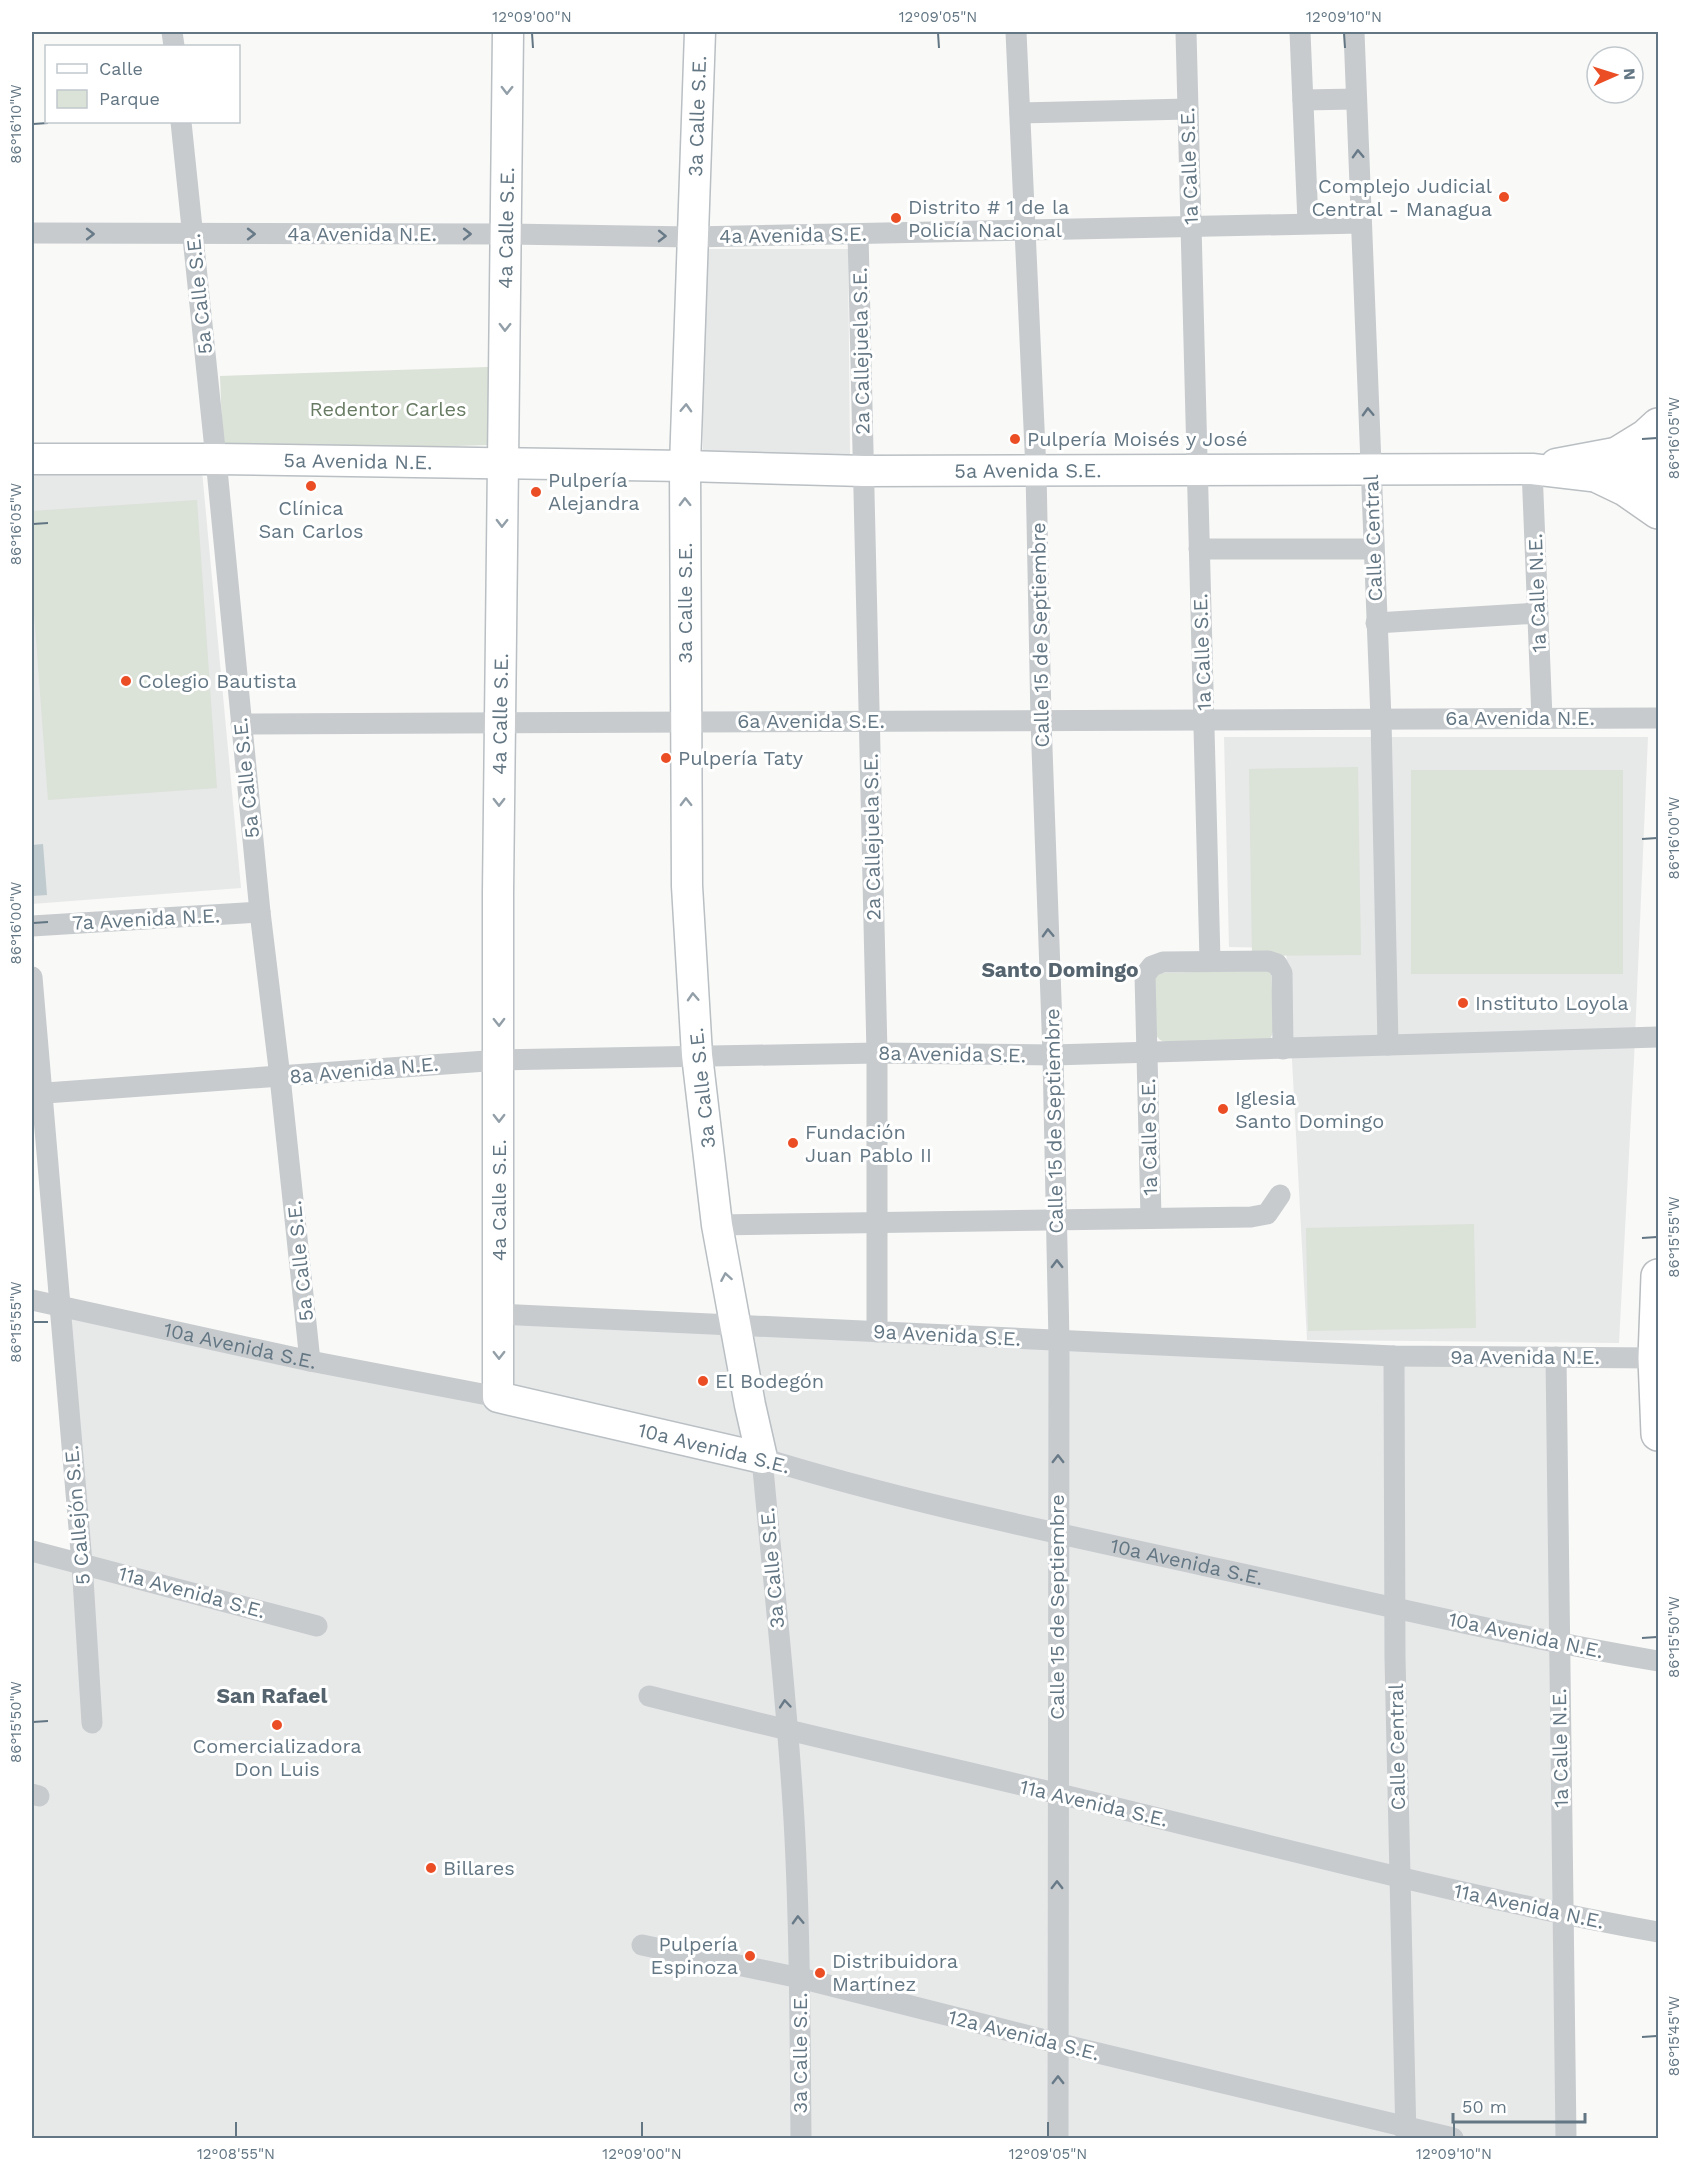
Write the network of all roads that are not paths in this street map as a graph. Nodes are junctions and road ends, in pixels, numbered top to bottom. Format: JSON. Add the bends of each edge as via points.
{"nodes":[{"id":1,"x":508,"y":32,"type":"edge"},
{"id":2,"x":700,"y":32,"type":"edge"},
{"id":3,"x":1016,"y":32,"type":"edge"},
{"id":4,"x":1186,"y":32,"type":"edge"},
{"id":5,"x":1300,"y":32,"type":"edge"},
{"id":6,"x":1354,"y":32,"type":"edge"},
{"id":7,"x":1356,"y":99,"type":"junction"},
{"id":8,"x":1303,"y":100,"type":"junction"},
{"id":9,"x":1188,"y":109,"type":"junction"},
{"id":10,"x":1020,"y":113,"type":"junction"},
{"id":11,"x":181,"y":123,"type":"edge"},
{"id":12,"x":1308,"y":223,"type":"junction"},
{"id":13,"x":1361,"y":223,"type":"junction"},
{"id":14,"x":1191,"y":225,"type":"junction"},
{"id":15,"x":1025,"y":229,"type":"junction"},
{"id":16,"x":32,"y":233,"type":"edge"},
{"id":17,"x":192,"y":234,"type":"junction"},
{"id":18,"x":506,"y":234,"type":"junction"},
{"id":19,"x":858,"y":234,"type":"junction"},
{"id":20,"x":692,"y":237,"type":"junction"},
{"id":21,"x":1659,"y":425,"type":"edge"},
{"id":22,"x":1659,"y":452,"type":"edge"},
{"id":23,"x":32,"y":459,"type":"edge"},
{"id":24,"x":216,"y":459,"type":"junction"},
{"id":25,"x":503,"y":465,"type":"junction"},
{"id":26,"x":1610,"y":465,"type":"junction"},
{"id":27,"x":685,"y":466,"type":"junction"},
{"id":28,"x":1532,"y":469,"type":"junction"},
{"id":29,"x":1370,"y":470,"type":"junction"},
{"id":30,"x":864,"y":471,"type":"junction"},
{"id":31,"x":1036,"y":471,"type":"junction"},
{"id":32,"x":1197,"y":471,"type":"junction"},
{"id":33,"x":1659,"y":479,"type":"edge"},
{"id":34,"x":1659,"y":512,"type":"edge"},
{"id":35,"x":1199,"y":549,"type":"junction"},
{"id":36,"x":1373,"y":549,"type":"junction"},
{"id":37,"x":1538,"y":613,"type":"junction"},
{"id":38,"x":1377,"y":623,"type":"junction"},
{"id":39,"x":1542,"y":717,"type":"junction"},
{"id":40,"x":1659,"y":718,"type":"edge"},
{"id":41,"x":1204,"y":719,"type":"junction"},
{"id":42,"x":1381,"y":719,"type":"junction"},
{"id":43,"x":1041,"y":720,"type":"junction"},
{"id":44,"x":870,"y":721,"type":"junction"},
{"id":45,"x":685,"y":722,"type":"junction"},
{"id":46,"x":500,"y":723,"type":"junction"},
{"id":47,"x":241,"y":724,"type":"junction"},
{"id":48,"x":260,"y":912,"type":"junction"},
{"id":49,"x":32,"y":926,"type":"edge"},
{"id":50,"x":1210,"y":960,"type":"junction"},
{"id":51,"x":32,"y":977,"type":"edge"},
{"id":52,"x":1659,"y":1037,"type":"edge"},
{"id":53,"x":1388,"y":1045,"type":"junction"},
{"id":54,"x":1283,"y":1049,"type":"junction"},
{"id":55,"x":1147,"y":1052,"type":"junction"},
{"id":56,"x":877,"y":1053,"type":"junction"},
{"id":57,"x":697,"y":1055,"type":"junction"},
{"id":58,"x":1053,"y":1055,"type":"junction"},
{"id":59,"x":500,"y":1060,"type":"junction"},
{"id":60,"x":280,"y":1077,"type":"junction"},
{"id":61,"x":37,"y":1094,"type":"edge"},
{"id":62,"x":1280,"y":1195,"type":"dead end"},
{"id":63,"x":1151,"y":1217,"type":"junction"},
{"id":64,"x":1056,"y":1219,"type":"junction"},
{"id":65,"x":877,"y":1224,"type":"junction"},
{"id":66,"x":717,"y":1225,"type":"junction"},
{"id":67,"x":1659,"y":1276,"type":"edge"},
{"id":68,"x":32,"y":1300,"type":"edge"},
{"id":69,"x":59,"y":1306,"type":"junction"},
{"id":70,"x":499,"y":1314,"type":"junction"},
{"id":71,"x":735,"y":1326,"type":"junction"},
{"id":72,"x":877,"y":1332,"type":"junction"},
{"id":73,"x":1059,"y":1341,"type":"junction"},
{"id":74,"x":1395,"y":1356,"type":"junction"},
{"id":75,"x":1556,"y":1357,"type":"junction"},
{"id":76,"x":1655,"y":1358,"type":"junction"},
{"id":77,"x":310,"y":1361,"type":"junction"},
{"id":78,"x":498,"y":1397,"type":"junction"},
{"id":79,"x":1659,"y":1434,"type":"edge"},
{"id":80,"x":762,"y":1458,"type":"junction"},
{"id":81,"x":1057,"y":1533,"type":"junction"},
{"id":82,"x":32,"y":1551,"type":"edge"},
{"id":83,"x":82,"y":1563,"type":"junction"},
{"id":84,"x":1395,"y":1607,"type":"junction"},
{"id":85,"x":317,"y":1626,"type":"dead end"},
{"id":86,"x":1558,"y":1643,"type":"junction"},
{"id":87,"x":1659,"y":1661,"type":"edge"},
{"id":88,"x":649,"y":1696,"type":"dead end"},
{"id":89,"x":92,"y":1723,"type":"dead end"},
{"id":90,"x":788,"y":1731,"type":"junction"},
{"id":91,"x":1057,"y":1793,"type":"junction"},
{"id":92,"x":1400,"y":1877,"type":"junction"},
{"id":93,"x":1564,"y":1915,"type":"junction"},
{"id":94,"x":1659,"y":1932,"type":"edge"},
{"id":95,"x":642,"y":1945,"type":"dead end"},
{"id":96,"x":800,"y":1978,"type":"junction"},
{"id":97,"x":1058,"y":2043,"type":"junction"},
{"id":98,"x":1406,"y":2133,"type":"edge"},
{"id":99,"x":801,"y":2139,"type":"edge"},
{"id":100,"x":1058,"y":2139,"type":"edge"},
{"id":101,"x":1453,"y":2139,"type":"edge"},
{"id":102,"x":1566,"y":2139,"type":"edge"}],
"edges":[{"from":1,"to":18,"type":"street","name":"4a Calle S.E.","one_way":true},
{"from":2,"to":20,"type":"street","name":"3a Calle S.E."},
{"from":3,"to":10,"type":"street","name":"Calle 15 de Septiembre"},
{"from":4,"to":9,"type":"street","name":"1a Calle S.E."},
{"from":5,"to":8,"type":"street"},
{"from":6,"to":7,"type":"street","name":"Calle Central"},
{"from":7,"to":8,"type":"street"},
{"from":13,"to":7,"type":"street","name":"Calle Central","one_way":true},
{"from":8,"to":12,"type":"street"},
{"from":9,"to":10,"type":"street"},
{"from":9,"to":14,"type":"street","name":"1a Calle S.E."},
{"from":10,"to":15,"type":"street","name":"Calle 15 de Septiembre"},
{"from":11,"to":17,"type":"street","name":"5a Calle S.E."},
{"from":12,"to":13,"type":"street","name":"4a Avenida S.E."},
{"from":12,"to":14,"type":"street","name":"4a Avenida S.E."},
{"from":29,"to":13,"type":"street","name":"Calle Central","one_way":true},
{"from":14,"to":15,"type":"street","name":"4a Avenida S.E."},
{"from":14,"to":32,"type":"street","name":"1a Calle S.E."},
{"from":15,"to":19,"type":"street","name":"4a Avenida S.E."},
{"from":15,"to":31,"type":"street","name":"Calle 15 de Septiembre"},
{"from":16,"to":17,"type":"street","name":"4a Avenida N.E.","one_way":true},
{"from":17,"to":18,"type":"street","name":"4a Avenida N.E.","one_way":true},
{"from":17,"to":24,"type":"street","name":"5a Calle S.E."},
{"from":18,"to":20,"type":"street","name":"4a Avenida N.E.","one_way":true},
{"from":18,"to":25,"type":"street","name":"4a Calle S.E.","one_way":true},
{"from":19,"to":20,"type":"street","name":"4a Avenida S.E."},
{"from":19,"to":30,"type":"street","name":"2a Callejuela S.E."},
{"from":27,"to":20,"type":"street","name":"3a Calle S.E.","one_way":true},
{"from":21,"to":26,"type":"highway"},
{"from":22,"to":26,"type":"street"},
{"from":23,"to":24,"type":"street","name":"5a Avenida N.E."},
{"from":24,"to":25,"type":"street","name":"5a Avenida N.E."},
{"from":24,"to":47,"type":"street","name":"5a Calle S.E."},
{"from":25,"to":27,"type":"street","name":"5a Avenida N.E."},
{"from":25,"to":46,"type":"street","name":"4a Calle S.E.","one_way":true},
{"from":26,"to":28,"type":"street"},
{"from":26,"to":33,"type":"street"},
{"from":26,"to":34,"type":"highway","via":[[1625,489]]},
{"from":27,"to":30,"type":"street","name":"5a Avenida S.E."},
{"from":45,"to":27,"type":"street","name":"3a Calle S.E.","one_way":true},
{"from":28,"to":29,"type":"street"},
{"from":28,"to":37,"type":"street","name":"1a Calle N.E."},
{"from":29,"to":32,"type":"street","name":"5a Avenida S.E."},
{"from":29,"to":36,"type":"street","name":"Calle Central"},
{"from":30,"to":31,"type":"street","name":"5a Avenida S.E."},
{"from":30,"to":44,"type":"street","name":"2a Callejuela S.E."},
{"from":31,"to":32,"type":"street","name":"5a Avenida S.E."},
{"from":31,"to":43,"type":"street","name":"Calle 15 de Septiembre"},
{"from":32,"to":35,"type":"street","name":"1a Calle S.E."},
{"from":35,"to":36,"type":"street"},
{"from":35,"to":41,"type":"street","name":"1a Calle S.E."},
{"from":36,"to":38,"type":"street","name":"Calle Central"},
{"from":37,"to":38,"type":"street"},
{"from":37,"to":39,"type":"street","name":"1a Calle N.E."},
{"from":38,"to":42,"type":"street","name":"Calle Central"},
{"from":39,"to":40,"type":"street","name":"6a Avenida N.E."},
{"from":39,"to":42,"type":"street","name":"6a Avenida N.E."},
{"from":41,"to":42,"type":"street","name":"6a Avenida S.E."},
{"from":41,"to":43,"type":"street","name":"6a Avenida S.E."},
{"from":41,"to":50,"type":"street","name":"1a Calle S.E."},
{"from":42,"to":53,"type":"street","name":"Calle Central"},
{"from":43,"to":44,"type":"street","name":"6a Avenida S.E."},
{"from":58,"to":43,"type":"street","name":"Calle 15 de Septiembre","one_way":true},
{"from":44,"to":45,"type":"street","name":"6a Avenida S.E."},
{"from":44,"to":56,"type":"street","name":"2a Callejuela S.E."},
{"from":45,"to":46,"type":"street","name":"6a Avenida S.E."},
{"from":57,"to":45,"type":"street","name":"3a Calle S.E.","one_way":true,"via":[[687,886]]},
{"from":46,"to":47,"type":"street","name":"6a Avenida S.E."},
{"from":46,"to":59,"type":"street","name":"4a Calle S.E.","one_way":true},
{"from":47,"to":48,"type":"street","name":"5a Calle S.E."},
{"from":48,"to":49,"type":"street","name":"7a Avenida N.E."},
{"from":48,"to":60,"type":"street","name":"5a Calle S.E."},
{"from":50,"to":54,"type":"street","via":[[1277,964],[1282,973]]},
{"from":50,"to":55,"type":"street","name":"1a Calle S.E.","via":[[1163,962],[1152,966],[1145,975]]},
{"from":51,"to":61,"type":"street","name":"5 Callejón S.E."},
{"from":52,"to":53,"type":"street","name":"8a Avenida S.E."},
{"from":53,"to":54,"type":"street","name":"8a Avenida S.E."},
{"from":54,"to":55,"type":"street","name":"8a Avenida S.E."},
{"from":55,"to":58,"type":"street","name":"8a Avenida S.E."},
{"from":55,"to":63,"type":"street","name":"1a Calle S.E."},
{"from":56,"to":57,"type":"street","name":"8a Avenida S.E."},
{"from":56,"to":58,"type":"street","name":"8a Avenida S.E."},
{"from":56,"to":65,"type":"street","name":"2a Callejuela S.E."},
{"from":57,"to":59,"type":"street","name":"8a Avenida N.E."},
{"from":57,"to":66,"type":"street","name":"3a Calle S.E."},
{"from":58,"to":64,"type":"street","name":"Calle 15 de Septiembre"},
{"from":59,"to":60,"type":"street","name":"8a Avenida N.E."},
{"from":59,"to":70,"type":"street","name":"4a Calle S.E.","one_way":true},
{"from":60,"to":61,"type":"street","name":"8a Avenida N.E."},
{"from":60,"to":77,"type":"street","name":"5a Calle S.E."},
{"from":61,"to":69,"type":"street","name":"5 Callejón S.E."},
{"from":62,"to":63,"type":"street","via":[[1268,1214]]},
{"from":63,"to":64,"type":"street"},
{"from":64,"to":65,"type":"street"},
{"from":73,"to":64,"type":"street","name":"Calle 15 de Septiembre","one_way":true},
{"from":65,"to":66,"type":"street"},
{"from":65,"to":72,"type":"street","name":"2a Callejuela S.E."},
{"from":71,"to":66,"type":"street","name":"3a Calle S.E.","one_way":true},
{"from":67,"to":76,"type":"highway"},
{"from":68,"to":69,"type":"street","name":"10a Avenida S.E."},
{"from":69,"to":77,"type":"street","name":"10a Avenida S.E."},
{"from":69,"to":83,"type":"street","name":"5 Callejón S.E."},
{"from":70,"to":71,"type":"street","name":"9a Avenida S.E."},
{"from":70,"to":78,"type":"street","name":"4a Calle S.E.","one_way":true},
{"from":71,"to":72,"type":"street","name":"9a Avenida S.E."},
{"from":71,"to":80,"type":"street","name":"3a Calle S.E."},
{"from":72,"to":73,"type":"street","name":"9a Avenida S.E."},
{"from":73,"to":74,"type":"street","name":"9a Avenida S.E."},
{"from":81,"to":73,"type":"street","name":"Calle 15 de Septiembre","one_way":true},
{"from":74,"to":75,"type":"street","name":"9a Avenida N.E."},
{"from":74,"to":84,"type":"street","name":"Calle Central"},
{"from":75,"to":76,"type":"street","name":"9a Avenida N.E."},
{"from":75,"to":86,"type":"street","name":"1a Calle N.E."},
{"from":76,"to":79,"type":"highway"},
{"from":77,"to":78,"type":"street","name":"10a Avenida S.E."},
{"from":78,"to":80,"type":"street","name":"10a Avenida S.E."},
{"from":80,"to":81,"type":"street","name":"10a Avenida S.E.","via":[[833,1480]]},
{"from":90,"to":80,"type":"street","name":"3a Calle S.E.","one_way":true},
{"from":81,"to":84,"type":"street","name":"10a Avenida S.E."},
{"from":81,"to":91,"type":"street","name":"Calle 15 de Septiembre"},
{"from":82,"to":83,"type":"street","name":"11a Avenida S.E."},
{"from":83,"to":85,"type":"street","name":"11a Avenida S.E."},
{"from":83,"to":89,"type":"street","name":"5 Callejón S.E."},
{"from":84,"to":86,"type":"street","name":"10a Avenida N.E."},
{"from":84,"to":92,"type":"street","name":"Calle Central"},
{"from":86,"to":87,"type":"street","name":"10a Avenida N.E."},
{"from":86,"to":93,"type":"street","name":"1a Calle N.E."},
{"from":88,"to":90,"type":"street"},
{"from":90,"to":91,"type":"street","name":"11a Avenida S.E."},
{"from":96,"to":90,"type":"street","name":"3a Calle S.E.","one_way":true},
{"from":91,"to":92,"type":"street","name":"11a Avenida S.E."},
{"from":97,"to":91,"type":"street","name":"Calle 15 de Septiembre","one_way":true},
{"from":92,"to":93,"type":"street","name":"11a Avenida N.E."},
{"from":92,"to":98,"type":"street","name":"Calle Central"},
{"from":93,"to":94,"type":"street","name":"11a Avenida N.E."},
{"from":93,"to":102,"type":"street","name":"1a Calle N.E."},
{"from":95,"to":96,"type":"street","name":"12a Avenida S.E."},
{"from":96,"to":97,"type":"street","name":"12a Avenida S.E."},
{"from":96,"to":99,"type":"street","name":"3a Calle S.E."},
{"from":97,"to":98,"type":"street","name":"12a Avenida S.E."},
{"from":100,"to":97,"type":"street","name":"Calle 15 de Septiembre","one_way":true},
{"from":98,"to":101,"type":"street","name":"12a Avenida S.E."}]}
